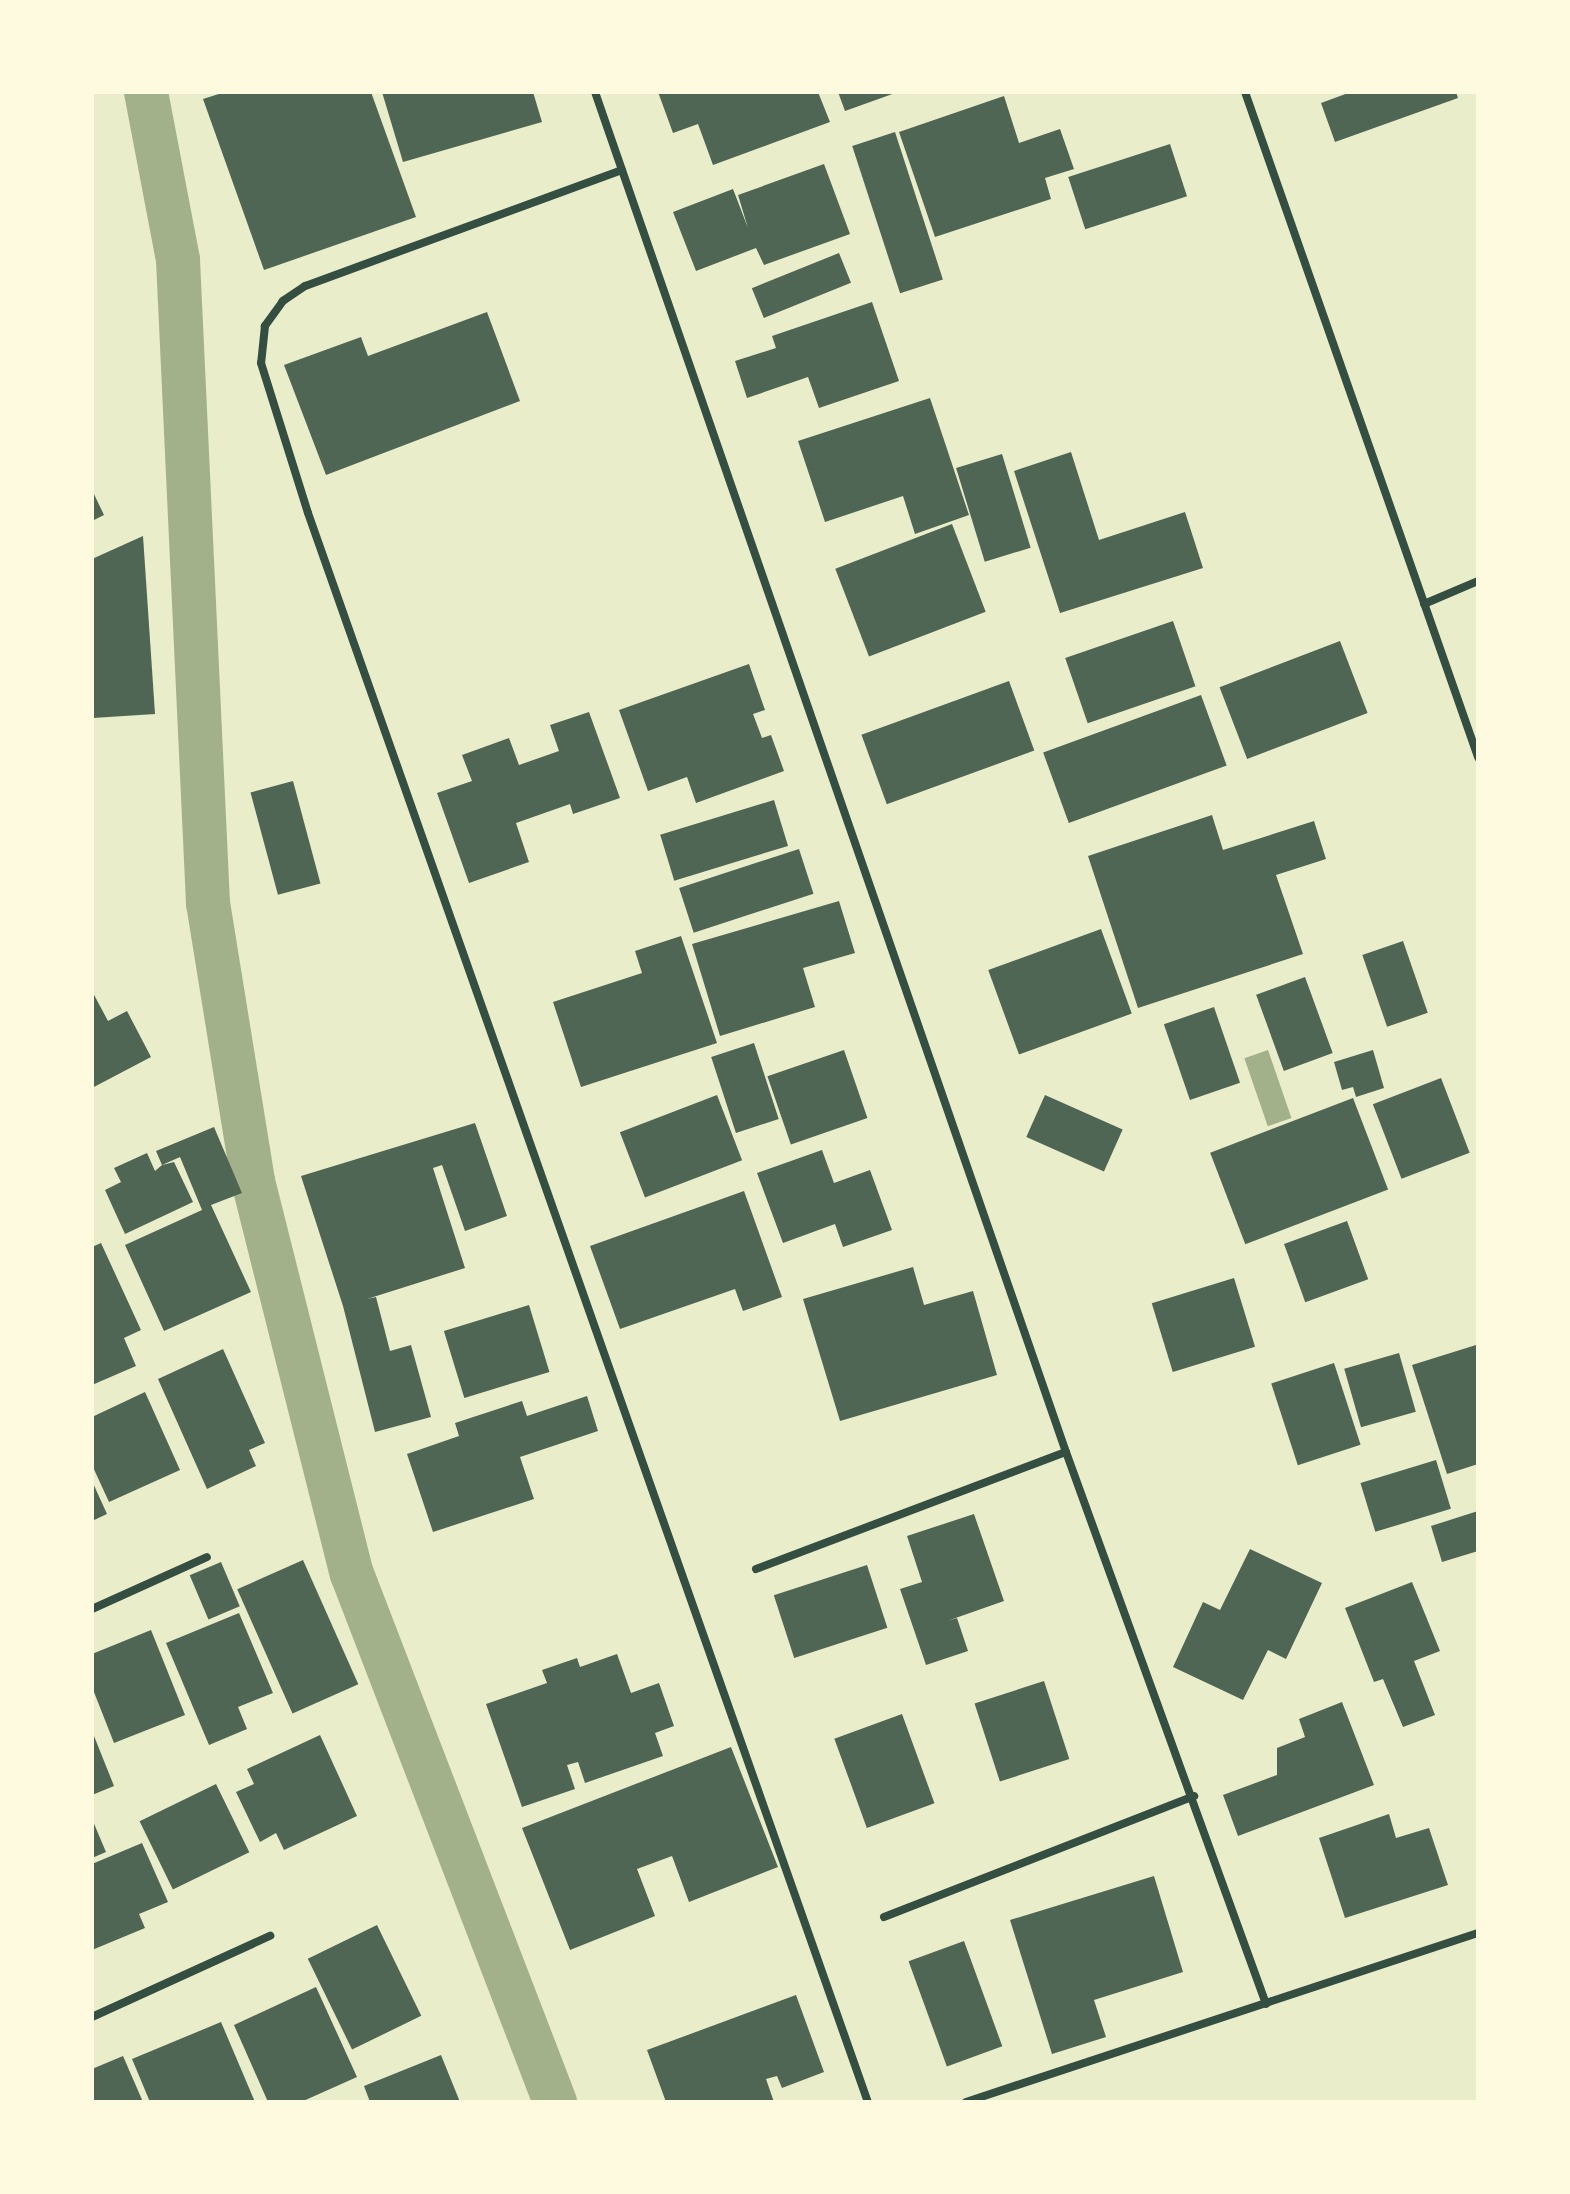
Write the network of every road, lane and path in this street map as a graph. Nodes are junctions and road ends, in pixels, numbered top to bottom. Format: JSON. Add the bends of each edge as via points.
{"nodes":[{"id":1,"x":595,"y":92,"type":"edge"},
{"id":2,"x":1245,"y":92,"type":"edge"},
{"id":3,"x":622,"y":170,"type":"junction"},
{"id":4,"x":1478,"y":581,"type":"edge"},
{"id":5,"x":1424,"y":604,"type":"junction"},
{"id":6,"x":1478,"y":757,"type":"edge"},
{"id":7,"x":1066,"y":1452,"type":"junction"},
{"id":8,"x":207,"y":1557,"type":"dead end"},
{"id":9,"x":756,"y":1569,"type":"dead end"},
{"id":10,"x":92,"y":1609,"type":"edge"},
{"id":11,"x":1194,"y":1796,"type":"junction"},
{"id":12,"x":884,"y":1917,"type":"dead end"},
{"id":13,"x":1478,"y":1933,"type":"edge"},
{"id":14,"x":270,"y":1936,"type":"dead end"},
{"id":15,"x":1266,"y":2004,"type":"junction"},
{"id":16,"x":92,"y":2017,"type":"edge"},
{"id":17,"x":868,"y":2102,"type":"edge"},
{"id":18,"x":966,"y":2102,"type":"edge"}],
"edges":[{"from":1,"to":3,"type":"street"},
{"from":2,"to":5,"type":"street"},
{"from":3,"to":7,"type":"street"},
{"from":3,"to":17,"type":"street","via":[[305,286],[283,301],[265,326],[261,363],[308,513]]},
{"from":4,"to":5,"type":"street"},
{"from":5,"to":6,"type":"street"},
{"from":7,"to":9,"type":"street"},
{"from":7,"to":11,"type":"street"},
{"from":8,"to":10,"type":"street"},
{"from":11,"to":12,"type":"street"},
{"from":11,"to":15,"type":"street"},
{"from":13,"to":15,"type":"street"},
{"from":14,"to":16,"type":"street"},
{"from":15,"to":18,"type":"street"}]}
